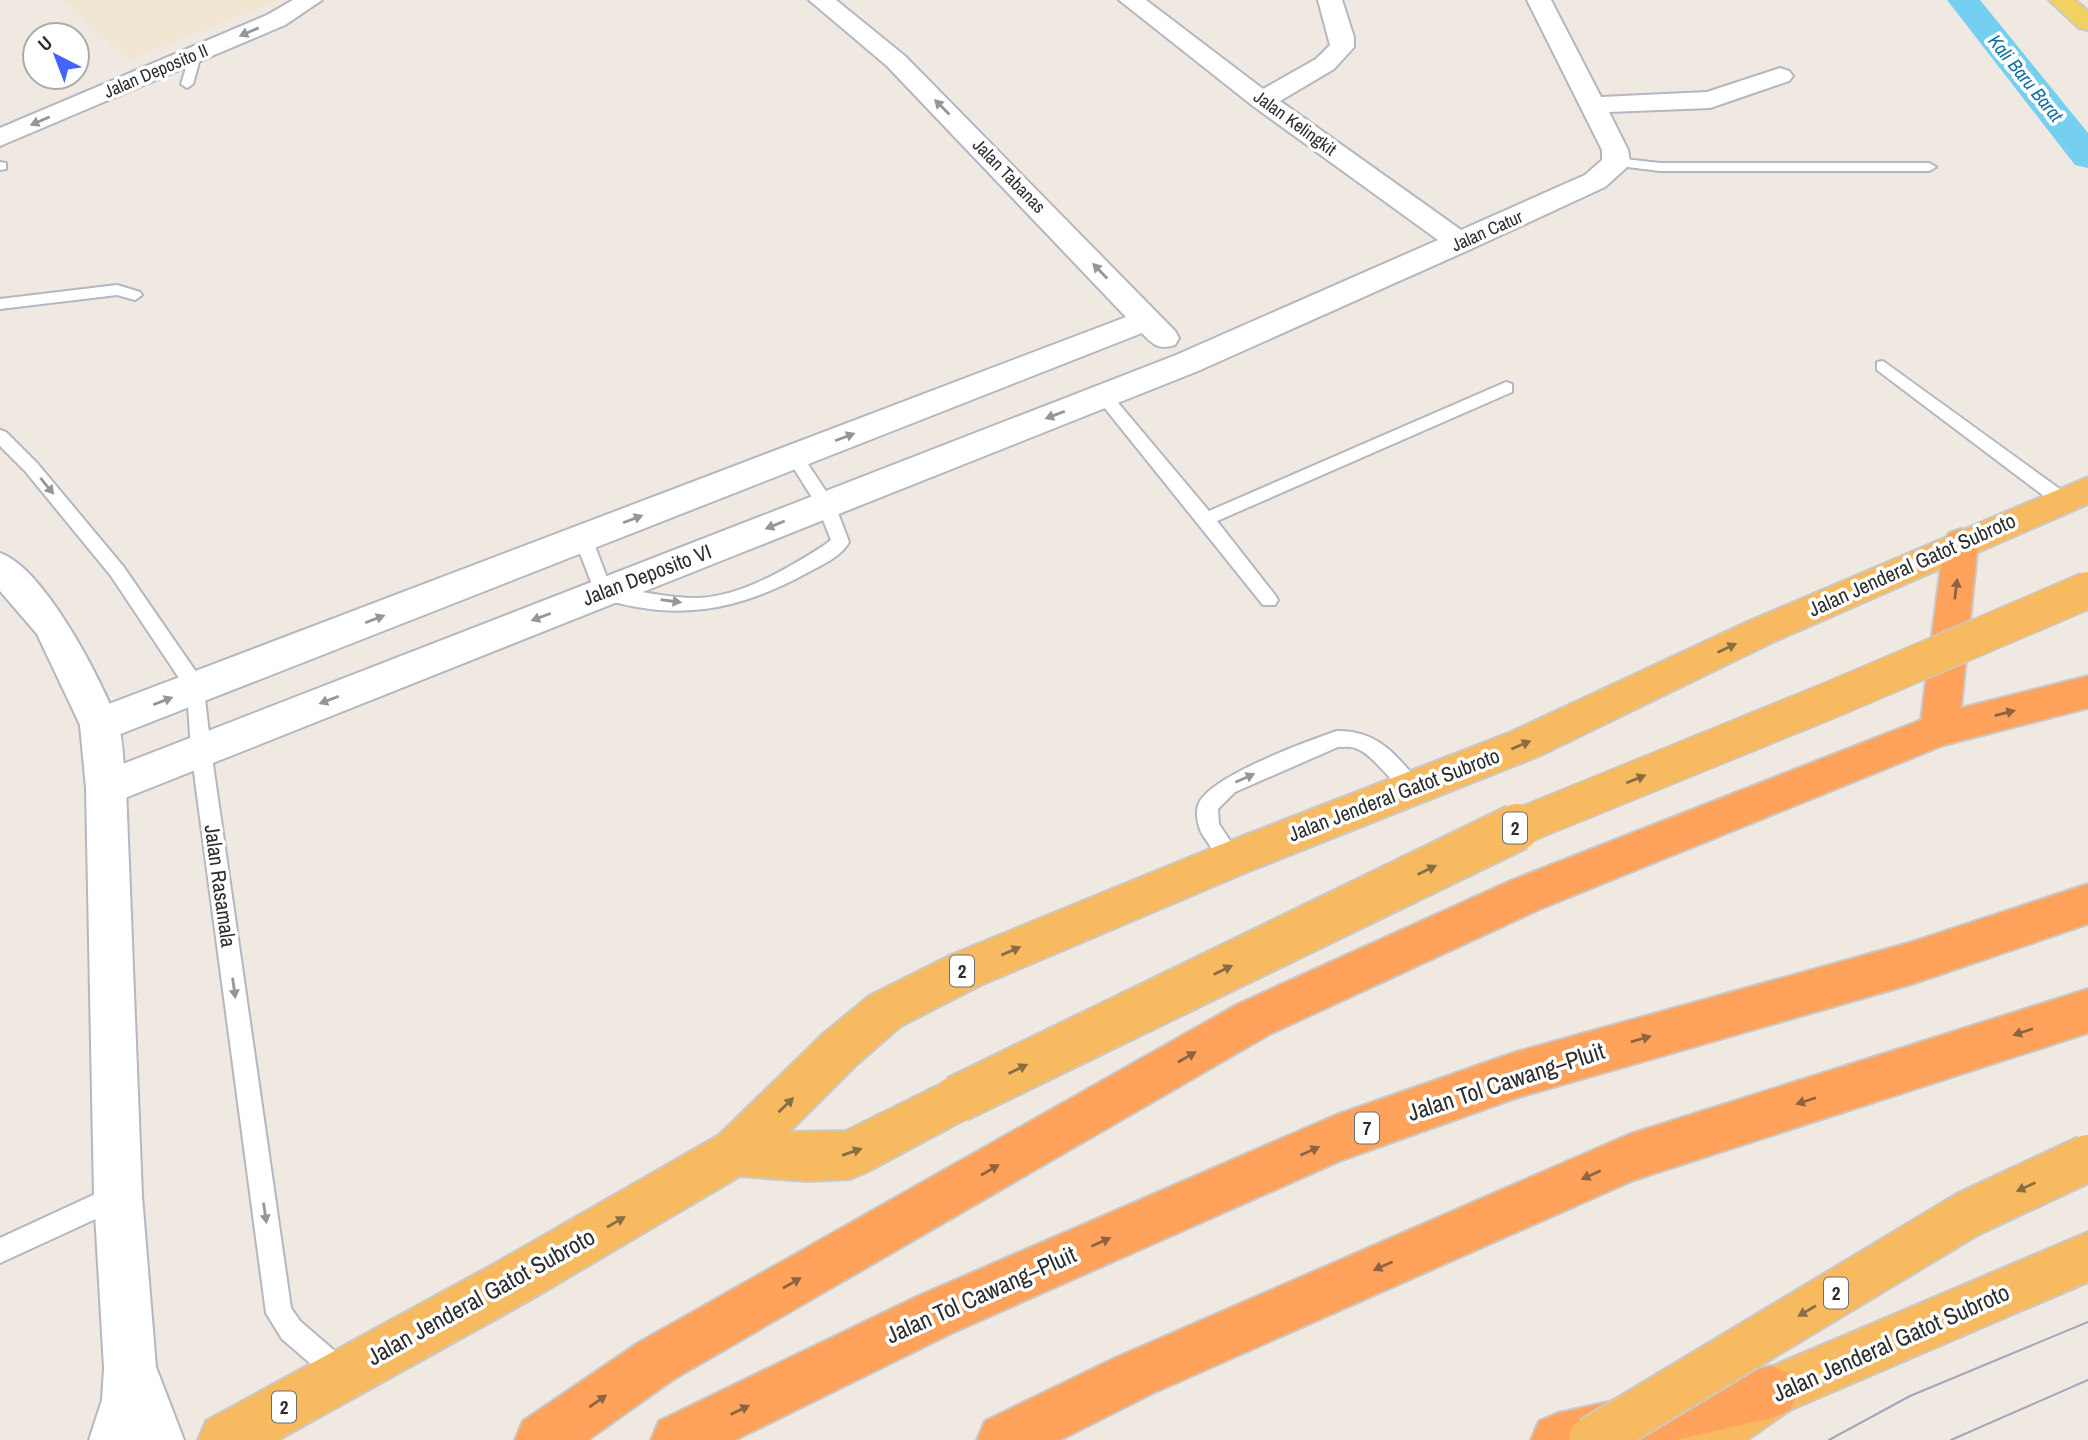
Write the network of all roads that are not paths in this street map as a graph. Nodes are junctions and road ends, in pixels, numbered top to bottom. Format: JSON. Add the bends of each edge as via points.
{"nodes":[{"id":1,"x":310,"y":0,"type":"edge"},
{"id":2,"x":821,"y":0,"type":"edge"},
{"id":3,"x":1131,"y":0,"type":"edge"},
{"id":4,"x":1330,"y":0,"type":"edge"},
{"id":5,"x":1539,"y":0,"type":"edge"},
{"id":6,"x":2061,"y":0,"type":"edge"},
{"id":7,"x":2088,"y":23,"type":"edge"},
{"id":8,"x":195,"y":55,"type":"junction"},
{"id":9,"x":1780,"y":76,"type":"dead end"},
{"id":10,"x":187,"y":84,"type":"dead end"},
{"id":11,"x":1262,"y":100,"type":"junction"},
{"id":12,"x":1595,"y":105,"type":"junction"},
{"id":13,"x":3,"y":134,"type":"edge"},
{"id":14,"x":1616,"y":162,"type":"junction"},
{"id":15,"x":1929,"y":167,"type":"dead end"},
{"id":16,"x":1461,"y":243,"type":"junction"},
{"id":17,"x":135,"y":295,"type":"dead end"},
{"id":18,"x":0,"y":304,"type":"edge"},
{"id":19,"x":1147,"y":320,"type":"junction"},
{"id":20,"x":1187,"y":363,"type":"junction"},
{"id":21,"x":1883,"y":366,"type":"dead end"},
{"id":22,"x":1506,"y":388,"type":"dead end"},
{"id":23,"x":1103,"y":396,"type":"junction"},
{"id":24,"x":0,"y":436,"type":"edge"},
{"id":25,"x":794,"y":456,"type":"junction"},
{"id":26,"x":2081,"y":493,"type":"edge"},
{"id":27,"x":826,"y":505,"type":"junction"},
{"id":28,"x":1206,"y":519,"type":"junction"},
{"id":29,"x":583,"y":538,"type":"junction"},
{"id":30,"x":1961,"y":542,"type":"junction"},
{"id":31,"x":0,"y":567,"type":"edge"},
{"id":32,"x":2088,"y":590,"type":"edge"},
{"id":33,"x":603,"y":593,"type":"junction"},
{"id":34,"x":1269,"y":600,"type":"dead end"},
{"id":35,"x":196,"y":688,"type":"junction"},
{"id":36,"x":2088,"y":692,"type":"edge"},
{"id":37,"x":99,"y":725,"type":"junction"},
{"id":38,"x":1939,"y":730,"type":"junction"},
{"id":39,"x":201,"y":751,"type":"junction"},
{"id":40,"x":106,"y":788,"type":"junction"},
{"id":41,"x":1412,"y":788,"type":"junction"},
{"id":42,"x":1232,"y":859,"type":"junction"},
{"id":43,"x":2088,"y":904,"type":"edge"},
{"id":44,"x":2088,"y":1011,"type":"edge"},
{"id":45,"x":736,"y":1152,"type":"junction"},
{"id":46,"x":2088,"y":1158,"type":"edge"},
{"id":47,"x":118,"y":1196,"type":"junction"},
{"id":48,"x":0,"y":1251,"type":"edge"},
{"id":49,"x":2088,"y":1258,"type":"edge"},
{"id":50,"x":131,"y":1368,"type":"junction"},
{"id":51,"x":342,"y":1374,"type":"junction"},
{"id":52,"x":1772,"y":1392,"type":"junction"},
{"id":53,"x":116,"y":1440,"type":"edge"},
{"id":54,"x":157,"y":1440,"type":"edge"},
{"id":55,"x":225,"y":1440,"type":"edge"},
{"id":56,"x":246,"y":1440,"type":"edge"},
{"id":57,"x":542,"y":1440,"type":"edge"},
{"id":58,"x":678,"y":1440,"type":"edge"},
{"id":59,"x":1004,"y":1440,"type":"edge"},
{"id":60,"x":1558,"y":1440,"type":"edge"},
{"id":61,"x":1592,"y":1440,"type":"edge"},
{"id":62,"x":1700,"y":1440,"type":"edge"}],
"edges":[{"from":1,"to":8,"type":"street","name":"Jalan Deposito II","one_way":true},
{"from":19,"to":2,"type":"street","name":"Jalan Tabanas","one_way":true,"via":[[896,61]]},
{"from":3,"to":11,"type":"street","name":"Jalan Kelingkit"},
{"from":4,"to":11,"type":"street","via":[[1342,47],[1325,64]]},
{"from":5,"to":12,"type":"street"},
{"from":6,"to":7,"type":"main road"},
{"from":8,"to":10,"type":"lane"},
{"from":8,"to":13,"type":"street","name":"Jalan Deposito II","one_way":true},
{"from":9,"to":12,"type":"street","via":[[1710,100]]},
{"from":11,"to":16,"type":"street","name":"Jalan Kelingkit"},
{"from":12,"to":14,"type":"street"},
{"from":14,"to":15,"type":"lane","via":[[1660,167]]},
{"from":14,"to":16,"type":"street","name":"Jalan Catur","via":[[1595,181]]},
{"from":16,"to":20,"type":"street","name":"Jalan Catur"},
{"from":17,"to":18,"type":"lane","via":[[102,291]]},
{"from":19,"to":20,"type":"street","name":"Jalan Tabanas"},
{"from":25,"to":19,"type":"street","one_way":true},
{"from":20,"to":23,"type":"street","name":"Jalan Deposito VI"},
{"from":21,"to":26,"type":"lane"},
{"from":22,"to":28,"type":"lane"},
{"from":23,"to":27,"type":"street","name":"Jalan Deposito VI","one_way":true},
{"from":23,"to":28,"type":"lane"},
{"from":24,"to":35,"type":"lane","name":"Jalan Rasamala","one_way":true,"via":[[117,571]]},
{"from":25,"to":27,"type":"lane"},
{"from":29,"to":25,"type":"street","one_way":true},
{"from":26,"to":30,"type":"highway","name":"Jalan Jenderal Gatot Subroto","number":"2"},
{"from":27,"to":33,"type":"street","name":"Jalan Deposito VI","one_way":true},
{"from":33,"to":27,"type":"lane","one_way":true,"via":[[698,605],[715,603],[830,553],[840,542]]},
{"from":28,"to":34,"type":"lane"},
{"from":29,"to":33,"type":"lane"},
{"from":35,"to":29,"type":"street","one_way":true},
{"from":38,"to":30,"type":"highway","one_way":true},
{"from":41,"to":30,"type":"highway","name":"Jalan Jenderal Gatot Subroto","number":"2","one_way":true,"via":[[1525,744]]},
{"from":31,"to":37,"type":"street","via":[[51,625]]},
{"from":45,"to":32,"type":"highway","number":"2","one_way":true,"bridge":true,"via":[[850,1155],[1521,825]]},
{"from":33,"to":39,"type":"street","name":"Jalan Deposito VI","one_way":true},
{"from":37,"to":35,"type":"street","one_way":true},
{"from":35,"to":39,"type":"lane","name":"Jalan Rasamala"},
{"from":38,"to":36,"type":"highway","one_way":true},
{"from":37,"to":40,"type":"street"},
{"from":57,"to":38,"type":"highway","one_way":true,"via":[[656,1361],[1254,1019],[1525,895]]},
{"from":39,"to":40,"type":"street","name":"Jalan Deposito VI"},
{"from":39,"to":51,"type":"lane","name":"Jalan Rasamala","one_way":true,"via":[[279,1313],[291,1331]]},
{"from":40,"to":47,"type":"street"},
{"from":41,"to":42,"type":"highway","name":"Jalan Jenderal Gatot Subroto","number":"2"},
{"from":42,"to":41,"type":"lane","one_way":true,"via":[[1209,827],[1208,806],[1228,786],[1337,739],[1357,739],[1384,755]]},
{"from":45,"to":42,"type":"highway","name":"Jalan Jenderal Gatot Subroto","number":"2","one_way":true,"via":[[885,1011],[966,970]]},
{"from":58,"to":43,"type":"highway","name":"Jalan Tol Cawang–Pluit","number":"7","one_way":true,"via":[[934,1315],[1336,1139],[1516,1075],[1912,963]]},
{"from":44,"to":59,"type":"highway","one_way":true,"via":[[1630,1158],[1133,1376]]},
{"from":51,"to":45,"type":"highway","name":"Jalan Jenderal Gatot Subroto","number":"2","one_way":true},
{"from":46,"to":61,"type":"highway","number":"2","one_way":true,"bridge":true,"via":[[1968,1214]]},
{"from":47,"to":48,"type":"lane"},
{"from":47,"to":50,"type":"street"},
{"from":49,"to":52,"type":"highway","name":"Jalan Jenderal Gatot Subroto"},
{"from":50,"to":53,"type":"street","via":[[128,1400]]},
{"from":50,"to":54,"type":"street"},
{"from":51,"to":55,"type":"highway","name":"Jalan Jenderal Gatot Subroto","number":"2"},
{"from":51,"to":56,"type":"lane"},
{"from":52,"to":60,"type":"highway"},
{"from":52,"to":62,"type":"highway","name":"Jalan Jenderal Gatot Subroto"}]}
